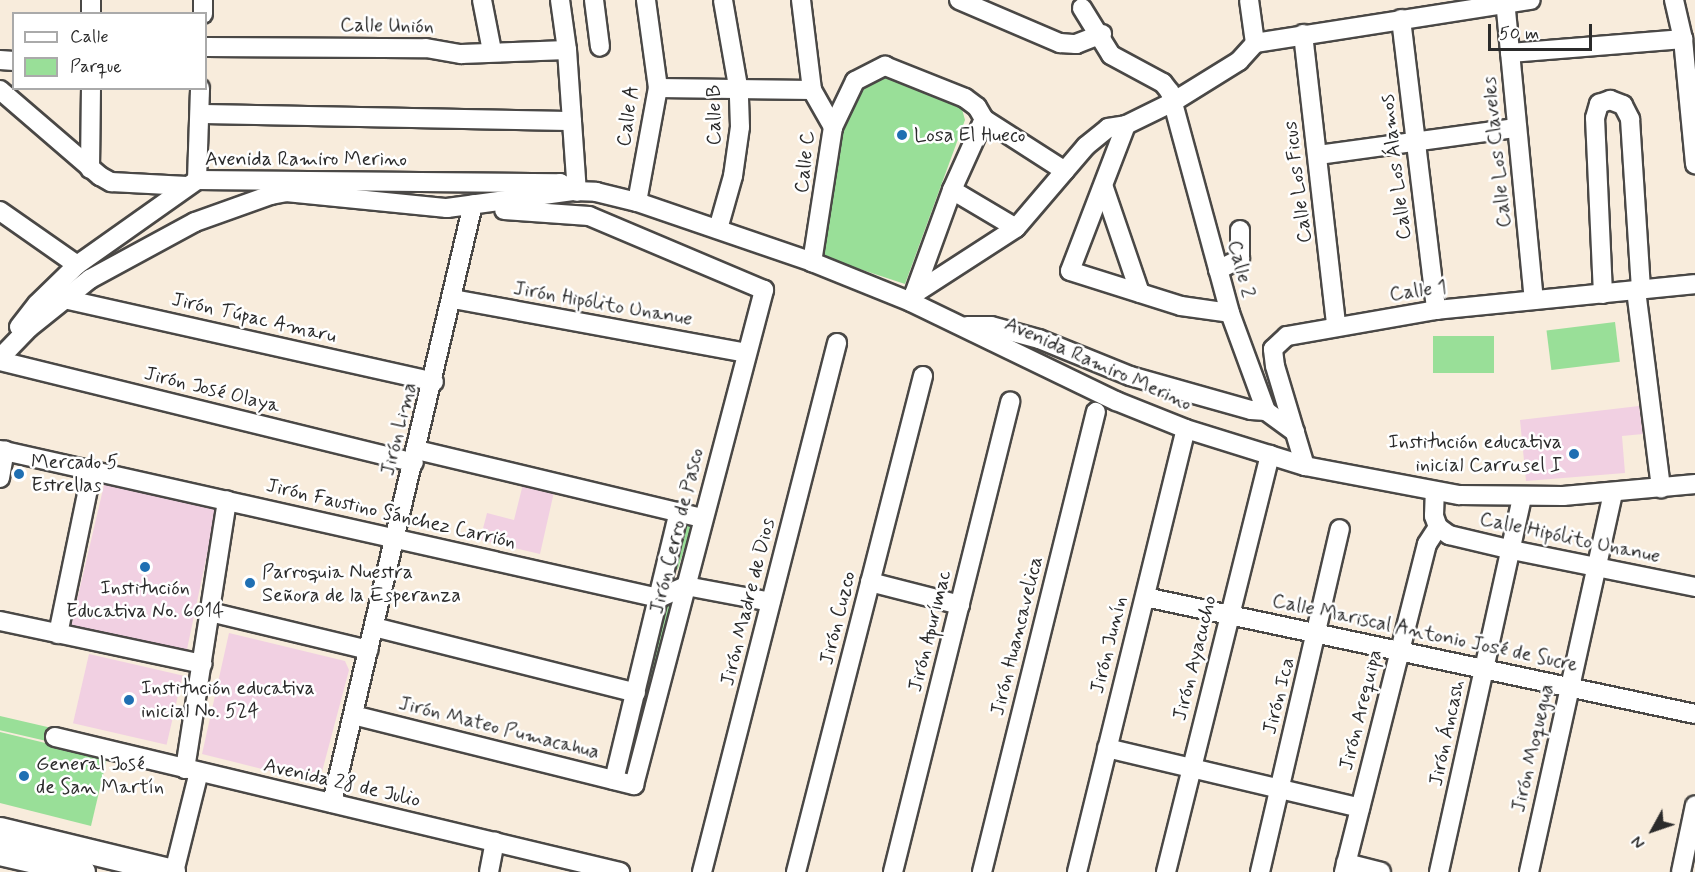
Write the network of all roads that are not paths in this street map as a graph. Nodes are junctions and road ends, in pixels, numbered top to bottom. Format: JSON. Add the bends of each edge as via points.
{"nodes":[{"id":1,"x":482,"y":0,"type":"edge"},
{"id":2,"x":560,"y":0,"type":"edge"},
{"id":3,"x":594,"y":0,"type":"edge"},
{"id":4,"x":646,"y":0,"type":"edge"},
{"id":5,"x":723,"y":0,"type":"edge"},
{"id":6,"x":801,"y":0,"type":"edge"},
{"id":7,"x":959,"y":0,"type":"edge"},
{"id":8,"x":1249,"y":0,"type":"edge"},
{"id":9,"x":1531,"y":0,"type":"edge"},
{"id":10,"x":1674,"y":0,"type":"edge"},
{"id":11,"x":1505,"y":1,"type":"edge"},
{"id":12,"x":1082,"y":8,"type":"dead end"},
{"id":13,"x":1401,"y":19,"type":"junction"},
{"id":14,"x":1102,"y":34,"type":"junction"},
{"id":15,"x":1303,"y":34,"type":"junction"},
{"id":16,"x":1683,"y":39,"type":"junction"},
{"id":17,"x":1255,"y":43,"type":"junction"},
{"id":18,"x":207,"y":47,"type":"edge"},
{"id":19,"x":600,"y":47,"type":"dead end"},
{"id":20,"x":567,"y":50,"type":"junction"},
{"id":21,"x":492,"y":51,"type":"junction"},
{"id":22,"x":1510,"y":53,"type":"junction"},
{"id":23,"x":658,"y":88,"type":"junction"},
{"id":24,"x":0,"y":90,"type":"edge"},
{"id":25,"x":91,"y":90,"type":"edge"},
{"id":26,"x":200,"y":90,"type":"edge"},
{"id":27,"x":813,"y":90,"type":"junction"},
{"id":28,"x":739,"y":92,"type":"junction"},
{"id":29,"x":1173,"y":102,"type":"junction"},
{"id":30,"x":200,"y":114,"type":"junction"},
{"id":31,"x":984,"y":119,"type":"junction"},
{"id":32,"x":572,"y":121,"type":"junction"},
{"id":33,"x":1126,"y":125,"type":"junction"},
{"id":34,"x":833,"y":127,"type":"junction"},
{"id":35,"x":1516,"y":128,"type":"junction"},
{"id":36,"x":1693,"y":129,"type":"edge"},
{"id":37,"x":1416,"y":139,"type":"junction"},
{"id":38,"x":1318,"y":155,"type":"junction"},
{"id":39,"x":1695,"y":164,"type":"edge"},
{"id":40,"x":90,"y":169,"type":"junction"},
{"id":41,"x":1065,"y":171,"type":"junction"},
{"id":42,"x":193,"y":183,"type":"junction"},
{"id":43,"x":1104,"y":188,"type":"junction"},
{"id":44,"x":951,"y":190,"type":"junction"},
{"id":45,"x":575,"y":191,"type":"junction"},
{"id":46,"x":638,"y":202,"type":"junction"},
{"id":47,"x":476,"y":204,"type":"junction"},
{"id":48,"x":0,"y":211,"type":"edge"},
{"id":49,"x":1016,"y":228,"type":"junction"},
{"id":50,"x":718,"y":229,"type":"junction"},
{"id":51,"x":1240,"y":230,"type":"dead end"},
{"id":52,"x":812,"y":262,"type":"junction"},
{"id":53,"x":77,"y":265,"type":"junction"},
{"id":54,"x":1218,"y":270,"type":"junction"},
{"id":55,"x":1695,"y":284,"type":"edge"},
{"id":56,"x":1639,"y":290,"type":"junction"},
{"id":57,"x":1140,"y":293,"type":"junction"},
{"id":58,"x":1603,"y":294,"type":"junction"},
{"id":59,"x":912,"y":298,"type":"junction"},
{"id":60,"x":64,"y":299,"type":"junction"},
{"id":61,"x":453,"y":299,"type":"junction"},
{"id":62,"x":1534,"y":300,"type":"junction"},
{"id":63,"x":1436,"y":310,"type":"junction"},
{"id":64,"x":1230,"y":313,"type":"junction"},
{"id":65,"x":1336,"y":325,"type":"junction"},
{"id":66,"x":963,"y":326,"type":"junction"},
{"id":67,"x":837,"y":343,"type":"dead end"},
{"id":68,"x":746,"y":353,"type":"junction"},
{"id":69,"x":0,"y":359,"type":"edge"},
{"id":70,"x":923,"y":376,"type":"dead end"},
{"id":71,"x":434,"y":382,"type":"junction"},
{"id":72,"x":1010,"y":401,"type":"dead end"},
{"id":73,"x":1266,"y":411,"type":"junction"},
{"id":74,"x":1096,"y":412,"type":"dead end"},
{"id":75,"x":1186,"y":429,"type":"junction"},
{"id":76,"x":1294,"y":432,"type":"junction"},
{"id":77,"x":2,"y":450,"type":"edge"},
{"id":78,"x":1270,"y":455,"type":"junction"},
{"id":79,"x":415,"y":457,"type":"junction"},
{"id":80,"x":1305,"y":466,"type":"junction"},
{"id":81,"x":92,"y":470,"type":"junction"},
{"id":82,"x":0,"y":478,"type":"edge"},
{"id":83,"x":1695,"y":484,"type":"edge"},
{"id":84,"x":1661,"y":488,"type":"junction"},
{"id":85,"x":1613,"y":492,"type":"junction"},
{"id":86,"x":1435,"y":493,"type":"junction"},
{"id":87,"x":1522,"y":498,"type":"junction"},
{"id":88,"x":227,"y":500,"type":"junction"},
{"id":89,"x":679,"y":512,"type":"junction"},
{"id":90,"x":703,"y":518,"type":"junction"},
{"id":91,"x":1438,"y":527,"type":"junction"},
{"id":92,"x":1340,"y":529,"type":"dead end"},
{"id":93,"x":396,"y":538,"type":"junction"},
{"id":94,"x":1512,"y":550,"type":"junction"},
{"id":95,"x":1598,"y":568,"type":"junction"},
{"id":96,"x":870,"y":582,"type":"junction"},
{"id":97,"x":686,"y":586,"type":"junction"},
{"id":98,"x":1695,"y":587,"type":"edge"},
{"id":99,"x":1145,"y":597,"type":"junction"},
{"id":100,"x":659,"y":598,"type":"junction"},
{"id":101,"x":771,"y":602,"type":"junction"},
{"id":102,"x":960,"y":605,"type":"junction"},
{"id":103,"x":210,"y":612,"type":"junction"},
{"id":104,"x":1228,"y":615,"type":"junction"},
{"id":105,"x":0,"y":621,"type":"edge"},
{"id":106,"x":374,"y":627,"type":"junction"},
{"id":107,"x":58,"y":634,"type":"junction"},
{"id":108,"x":1317,"y":634,"type":"junction"},
{"id":109,"x":368,"y":650,"type":"junction"},
{"id":110,"x":1398,"y":651,"type":"junction"},
{"id":111,"x":202,"y":664,"type":"junction"},
{"id":112,"x":1484,"y":669,"type":"junction"},
{"id":113,"x":1570,"y":687,"type":"junction"},
{"id":114,"x":636,"y":693,"type":"junction"},
{"id":115,"x":1695,"y":714,"type":"edge"},
{"id":116,"x":353,"y":715,"type":"junction"},
{"id":117,"x":55,"y":737,"type":"dead end"},
{"id":118,"x":1107,"y":748,"type":"junction"},
{"id":119,"x":1191,"y":768,"type":"junction"},
{"id":120,"x":192,"y":770,"type":"junction"},
{"id":121,"x":614,"y":780,"type":"junction"},
{"id":122,"x":634,"y":785,"type":"joint"},
{"id":123,"x":1280,"y":789,"type":"junction"},
{"id":124,"x":332,"y":803,"type":"junction"},
{"id":125,"x":1695,"y":805,"type":"edge"},
{"id":126,"x":1360,"y":808,"type":"junction"},
{"id":127,"x":0,"y":830,"type":"edge"},
{"id":128,"x":495,"y":843,"type":"junction"},
{"id":129,"x":12,"y":861,"type":"edge"},
{"id":130,"x":1345,"y":868,"type":"edge"},
{"id":131,"x":83,"y":872,"type":"edge"},
{"id":132,"x":173,"y":872,"type":"edge"},
{"id":133,"x":489,"y":872,"type":"edge"},
{"id":134,"x":620,"y":872,"type":"edge"},
{"id":135,"x":702,"y":872,"type":"edge"},
{"id":136,"x":796,"y":872,"type":"edge"},
{"id":137,"x":893,"y":872,"type":"edge"},
{"id":138,"x":982,"y":872,"type":"edge"},
{"id":139,"x":1077,"y":872,"type":"edge"},
{"id":140,"x":1166,"y":872,"type":"edge"},
{"id":141,"x":1260,"y":872,"type":"edge"},
{"id":142,"x":1382,"y":872,"type":"edge"},
{"id":143,"x":1439,"y":872,"type":"edge"},
{"id":144,"x":1529,"y":872,"type":"edge"},
{"id":145,"x":1681,"y":872,"type":"edge"}],
"edges":[{"from":1,"to":21,"type":"street"},
{"from":2,"to":20,"type":"street"},
{"from":3,"to":19,"type":"street"},
{"from":4,"to":23,"type":"street","name":"Calle A"},
{"from":5,"to":28,"type":"street","name":"Calle B"},
{"from":6,"to":27,"type":"street","name":"Calle C"},
{"from":7,"to":14,"type":"street","via":[[1060,43],[1076,44]]},
{"from":8,"to":17,"type":"street"},
{"from":9,"to":11,"type":"street"},
{"from":10,"to":16,"type":"street"},
{"from":11,"to":13,"type":"street"},
{"from":11,"to":22,"type":"street","name":"Calle Los Claveles"},
{"from":12,"to":14,"type":"street"},
{"from":13,"to":15,"type":"street"},
{"from":13,"to":37,"type":"street","name":"Calle Los Álamos"},
{"from":14,"to":29,"type":"street","via":[[1111,55],[1163,83]]},
{"from":15,"to":17,"type":"street"},
{"from":15,"to":38,"type":"street","name":"Calle Los Ficus"},
{"from":16,"to":22,"type":"street"},
{"from":16,"to":36,"type":"street"},
{"from":17,"to":29,"type":"street","via":[[1239,61]]},
{"from":18,"to":21,"type":"street","name":"Calle Unión","via":[[426,48],[461,54]]},
{"from":20,"to":21,"type":"street","name":"Calle Unión"},
{"from":20,"to":32,"type":"street"},
{"from":22,"to":35,"type":"street","name":"Calle Los Claveles"},
{"from":23,"to":28,"type":"street"},
{"from":23,"to":46,"type":"street","name":"Calle A"},
{"from":24,"to":40,"type":"street"},
{"from":25,"to":40,"type":"street"},
{"from":26,"to":30,"type":"street"},
{"from":27,"to":28,"type":"street"},
{"from":27,"to":34,"type":"street","name":"Calle C"},
{"from":28,"to":50,"type":"street","name":"Calle B","via":[[740,127],[733,176]]},
{"from":29,"to":33,"type":"street"},
{"from":29,"to":54,"type":"street","name":"Calle 2"},
{"from":30,"to":32,"type":"street"},
{"from":30,"to":42,"type":"street"},
{"from":31,"to":34,"type":"street","via":[[977,106],[965,98],[885,66],[855,81]]},
{"from":31,"to":41,"type":"street"},
{"from":31,"to":44,"type":"street"},
{"from":32,"to":45,"type":"street"},
{"from":33,"to":41,"type":"street","via":[[1108,128]]},
{"from":33,"to":43,"type":"street"},
{"from":34,"to":52,"type":"street","name":"Calle C"},
{"from":35,"to":37,"type":"street"},
{"from":35,"to":62,"type":"street","name":"Calle Los Claveles"},
{"from":36,"to":39,"type":"street"},
{"from":37,"to":38,"type":"street"},
{"from":37,"to":63,"type":"street","name":"Calle Los Álamos"},
{"from":38,"to":65,"type":"street","name":"Calle Los Ficus"},
{"from":40,"to":42,"type":"street","via":[[111,182]]},
{"from":41,"to":49,"type":"street"},
{"from":42,"to":45,"type":"street","name":"Avenida Ramiro Merino","via":[[560,183]]},
{"from":42,"to":53,"type":"street","name":"Avenida Ramiro Merino"},
{"from":43,"to":57,"type":"street"},
{"from":43,"to":57,"type":"street","via":[[1070,271]]},
{"from":44,"to":49,"type":"street"},
{"from":44,"to":59,"type":"street"},
{"from":45,"to":46,"type":"street","name":"Avenida Ramiro Merino","via":[[616,195]]},
{"from":45,"to":47,"type":"street","name":"Avenida Ramiro Merino"},
{"from":46,"to":50,"type":"street","name":"Avenida Ramiro Merino"},
{"from":47,"to":60,"type":"street","name":"Avenida Ramiro Merino","via":[[447,208],[281,192],[195,222],[108,269]]},
{"from":47,"to":61,"type":"street","name":"Jirón Lima"},
{"from":47,"to":68,"type":"street","name":"Jirón Cerro de Pasco","via":[[493,209],[589,216],[653,246],[763,288]]},
{"from":48,"to":53,"type":"street"},
{"from":49,"to":59,"type":"street"},
{"from":50,"to":52,"type":"street","name":"Avenida Ramiro Merino"},
{"from":51,"to":54,"type":"street","via":[[1240,259]]},
{"from":52,"to":59,"type":"street","name":"Avenida Ramiro Merino"},
{"from":53,"to":69,"type":"street","name":"Avenida Ramiro Merino","via":[[37,303]]},
{"from":54,"to":64,"type":"street","name":"Calle 2"},
{"from":55,"to":56,"type":"street","name":"Calle 1"},
{"from":56,"to":58,"type":"street","name":"Calle 1"},
{"from":56,"to":58,"type":"street","via":[[1630,119],[1623,105],[1610,100],[1599,104],[1594,118]]},
{"from":56,"to":84,"type":"street"},
{"from":57,"to":64,"type":"street","via":[[1181,306]]},
{"from":58,"to":62,"type":"street","name":"Calle 1"},
{"from":59,"to":66,"type":"street","name":"Avenida Ramiro Merino"},
{"from":60,"to":69,"type":"street","name":"Avenida Ramiro Merino"},
{"from":60,"to":71,"type":"street","name":"Jirón Túpac Amaru"},
{"from":61,"to":68,"type":"street","name":"Jirón Hipólito Unanue"},
{"from":61,"to":71,"type":"street","name":"Jirón Lima"},
{"from":62,"to":63,"type":"street","name":"Calle 1"},
{"from":63,"to":65,"type":"street","name":"Calle 1"},
{"from":64,"to":73,"type":"street","name":"Calle 2"},
{"from":65,"to":76,"type":"street","name":"Calle 1","via":[[1287,336],[1274,349]]},
{"from":66,"to":73,"type":"street","via":[[991,326],[1039,339],[1130,376]]},
{"from":66,"to":75,"type":"street","name":"Avenida Ramiro Merino","via":[[1098,393]]},
{"from":67,"to":101,"type":"street","name":"Jirón Madre de Dios"},
{"from":68,"to":90,"type":"street","name":"Jirón Cerro de Pasco"},
{"from":69,"to":79,"type":"street","name":"Jirón José Olaya"},
{"from":70,"to":96,"type":"street","name":"Jirón Cuzco"},
{"from":71,"to":79,"type":"street","name":"Jirón Lima"},
{"from":72,"to":102,"type":"street","name":"Jirón Apurímac"},
{"from":73,"to":76,"type":"street"},
{"from":74,"to":138,"type":"street","name":"Jirón Huancavelica"},
{"from":75,"to":78,"type":"street","name":"Avenida Ramiro Merino"},
{"from":75,"to":99,"type":"street","name":"Jirón Junín"},
{"from":76,"to":80,"type":"street","name":"Calle 1"},
{"from":77,"to":81,"type":"street","name":"Jirón Faustino Sánchez Carrión"},
{"from":77,"to":82,"type":"street"},
{"from":78,"to":80,"type":"street","name":"Avenida Ramiro Merino"},
{"from":78,"to":104,"type":"street","name":"Jirón Ayacucho"},
{"from":79,"to":89,"type":"street","name":"Jirón José Olaya"},
{"from":79,"to":93,"type":"street","name":"Jirón Lima"},
{"from":80,"to":86,"type":"street","name":"Avenida Ramiro Merino"},
{"from":81,"to":88,"type":"street","name":"Jirón Faustino Sánchez Carrión"},
{"from":81,"to":107,"type":"street"},
{"from":83,"to":84,"type":"street","name":"Avenida Ramiro Merino"},
{"from":84,"to":85,"type":"street","name":"Avenida Ramiro Merino"},
{"from":85,"to":87,"type":"street","name":"Avenida Ramiro Merino"},
{"from":85,"to":95,"type":"street","name":"Jirón Moquegua"},
{"from":86,"to":87,"type":"street","name":"Avenida Ramiro Merino"},
{"from":86,"to":91,"type":"street","via":[[1434,516]]},
{"from":87,"to":94,"type":"street","name":"Jirón Áncash"},
{"from":88,"to":93,"type":"street","name":"Jirón Faustino Sánchez Carrión"},
{"from":88,"to":103,"type":"street"},
{"from":89,"to":90,"type":"street","name":"Jirón José Olaya"},
{"from":89,"to":100,"type":"street","name":"Jirón Cerro de Pasco"},
{"from":90,"to":97,"type":"street","name":"Jirón Cerro de Pasco"},
{"from":91,"to":94,"type":"street","name":"Calle Hipólito Unanue","via":[[1449,535]]},
{"from":91,"to":110,"type":"street","name":"Jirón Arequipa","via":[[1427,544]]},
{"from":92,"to":108,"type":"street","name":"Jirón Ica"},
{"from":93,"to":100,"type":"street","name":"Jirón Faustino Sánchez Carrión"},
{"from":93,"to":106,"type":"street","name":"Jirón Lima"},
{"from":94,"to":95,"type":"street","name":"Calle Hipólito Unanue"},
{"from":94,"to":112,"type":"street","name":"Jirón Áncash"},
{"from":95,"to":98,"type":"street","name":"Calle Hipólito Unanue"},
{"from":95,"to":113,"type":"street","name":"Jirón Moquegua"},
{"from":96,"to":102,"type":"street"},
{"from":96,"to":136,"type":"street","name":"Jirón Cuzco"},
{"from":97,"to":100,"type":"street"},
{"from":97,"to":101,"type":"street"},
{"from":97,"to":122,"type":"street","name":"Jirón Cerro de Pasco"},
{"from":99,"to":104,"type":"street","name":"Calle Mariscal Antonio José de Sucre"},
{"from":99,"to":118,"type":"street","name":"Jirón Junín"},
{"from":100,"to":114,"type":"street","name":"Jirón Cerro de Pasco"},
{"from":101,"to":135,"type":"street","name":"Jirón Madre de Dios"},
{"from":102,"to":137,"type":"street","name":"Jirón Apurímac"},
{"from":103,"to":109,"type":"street"},
{"from":103,"to":111,"type":"street"},
{"from":104,"to":108,"type":"street","name":"Calle Mariscal Antonio José de Sucre"},
{"from":104,"to":119,"type":"street","name":"Jirón Ayacucho"},
{"from":105,"to":107,"type":"street"},
{"from":106,"to":109,"type":"street","name":"Jirón Lima"},
{"from":106,"to":114,"type":"street"},
{"from":107,"to":111,"type":"street"},
{"from":108,"to":110,"type":"street","name":"Calle Mariscal Antonio José de Sucre"},
{"from":108,"to":123,"type":"street","name":"Jirón Ica"},
{"from":109,"to":116,"type":"street","name":"Jirón Lima"},
{"from":110,"to":112,"type":"street","name":"Calle Mariscal Antonio José de Sucre"},
{"from":110,"to":126,"type":"street","name":"Jirón Arequipa"},
{"from":111,"to":120,"type":"street"},
{"from":112,"to":113,"type":"street","name":"Calle Mariscal Antonio José de Sucre"},
{"from":112,"to":143,"type":"street","name":"Jirón Áncash"},
{"from":113,"to":115,"type":"street","name":"Calle Mariscal Antonio José de Sucre"},
{"from":113,"to":144,"type":"street","name":"Jirón Moquegua"},
{"from":114,"to":121,"type":"street","name":"Jirón Cerro de Pasco"},
{"from":116,"to":121,"type":"street","name":"Jirón Mateo Pumacahua"},
{"from":116,"to":124,"type":"street","name":"Jirón Lima"},
{"from":117,"to":120,"type":"street","name":"Avenida 28 de Julio"},
{"from":118,"to":119,"type":"street"},
{"from":118,"to":139,"type":"street","name":"Jirón Junín"},
{"from":119,"to":123,"type":"street"},
{"from":119,"to":140,"type":"street","name":"Jirón Ayacucho"},
{"from":120,"to":124,"type":"street","name":"Avenida 28 de Julio"},
{"from":120,"to":132,"type":"street"},
{"from":121,"to":122,"type":"street","name":"Jirón Mateo Pumacahua"},
{"from":123,"to":126,"type":"street"},
{"from":123,"to":141,"type":"street","name":"Jirón Ica"},
{"from":124,"to":128,"type":"street","name":"Avenida 28 de Julio"},
{"from":125,"to":145,"type":"street"},
{"from":126,"to":130,"type":"street","name":"Jirón Arequipa"},
{"from":127,"to":132,"type":"main road"},
{"from":128,"to":133,"type":"street"},
{"from":128,"to":134,"type":"street","name":"Avenida 28 de Julio"},
{"from":129,"to":131,"type":"main road"},
{"from":130,"to":142,"type":"street"}]}
